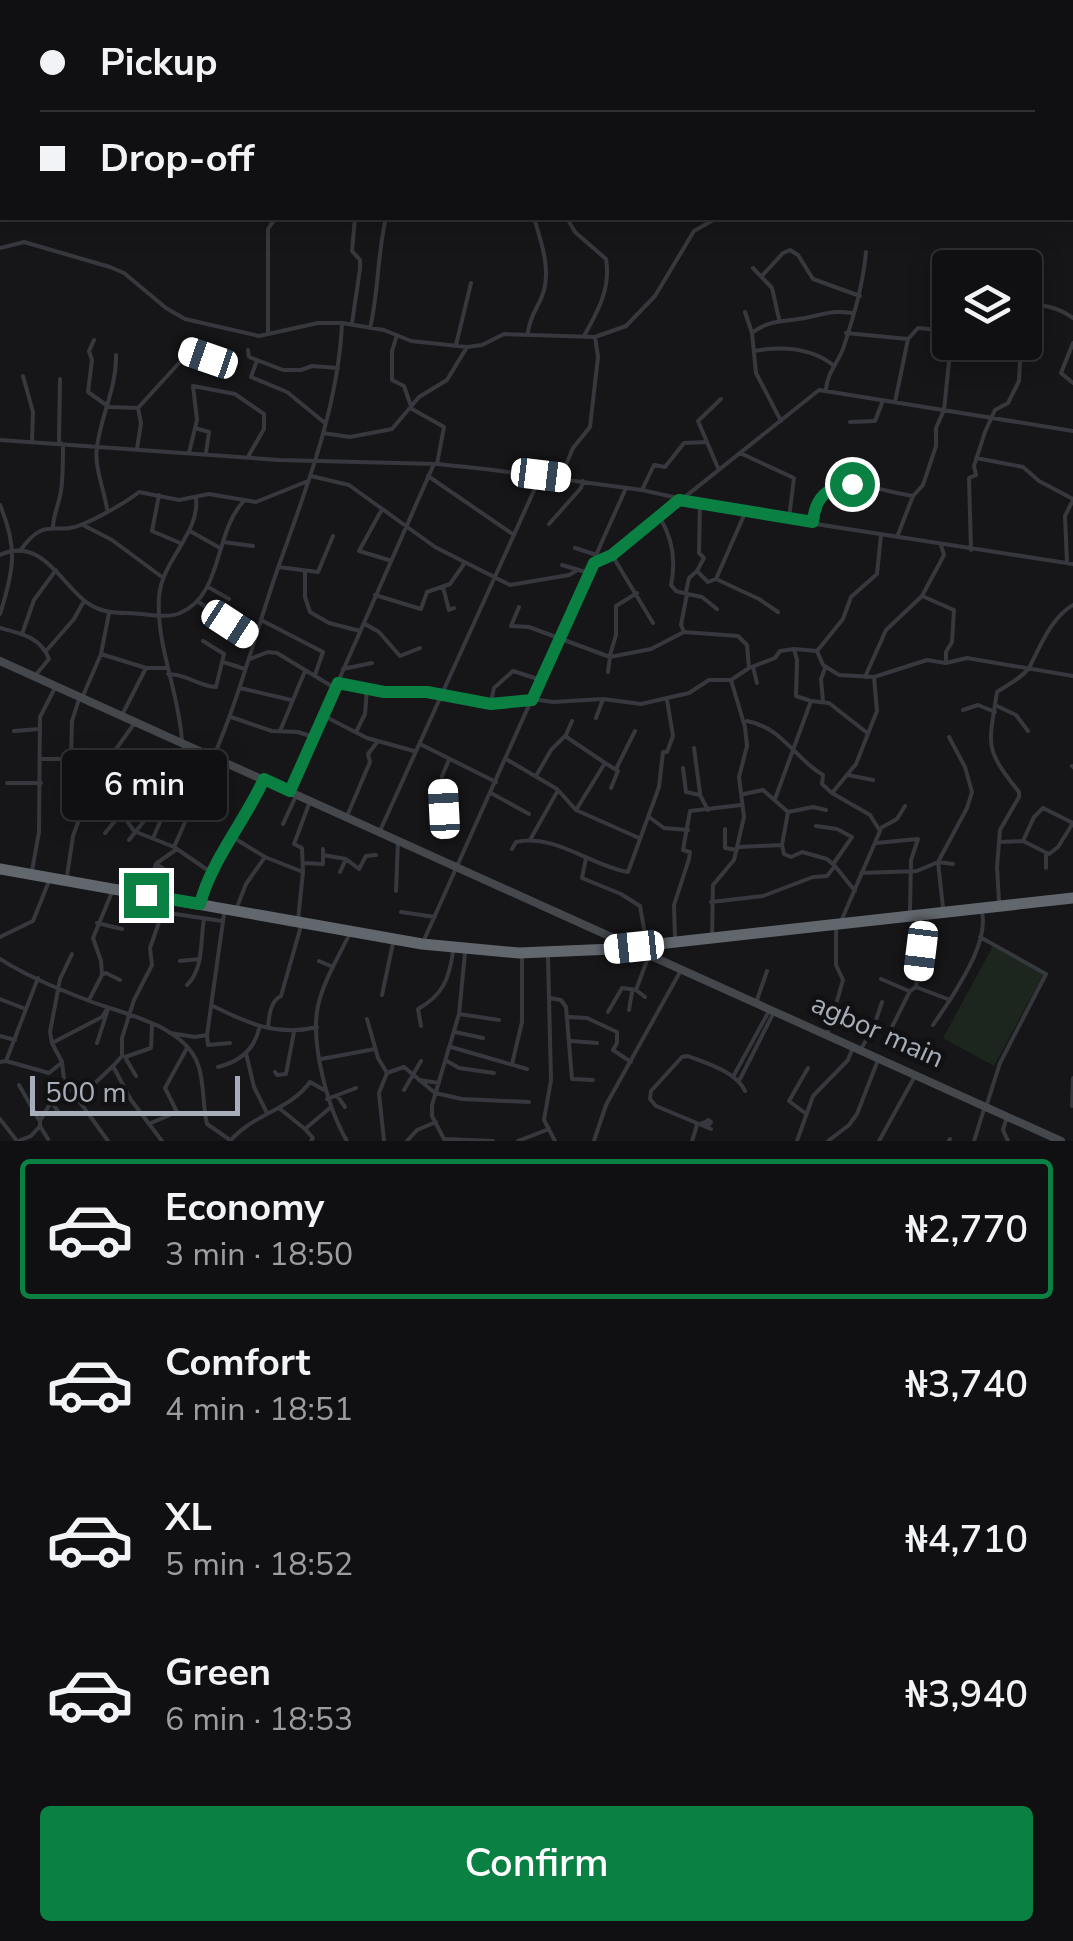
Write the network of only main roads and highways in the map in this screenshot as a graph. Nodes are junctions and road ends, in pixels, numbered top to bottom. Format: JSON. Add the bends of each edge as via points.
{"nodes":[{"id":1,"x":0,"y":661,"type":"edge"},
{"id":2,"x":0,"y":871,"type":"edge"},
{"id":3,"x":1073,"y":900,"type":"edge"},
{"id":4,"x":164,"y":904,"type":"junction"},
{"id":5,"x":914,"y":917,"type":"junction"},
{"id":6,"x":300,"y":924,"type":"junction"},
{"id":7,"x":838,"y":926,"type":"junction"},
{"id":8,"x":373,"y":937,"type":"junction"},
{"id":9,"x":639,"y":950,"type":"junction"},
{"id":10,"x":668,"y":953,"type":"junction"},
{"id":11,"x":682,"y":969,"type":"junction"},
{"id":12,"x":857,"y":1047,"type":"junction"},
{"id":13,"x":986,"y":1105,"type":"junction"},
{"id":14,"x":1061,"y":1141,"type":"edge"},
{"id":15,"x":1069,"y":1141,"type":"edge"}],
"edges":[{"from":1,"to":9,"type":"main road","name":"agbor main"},
{"from":2,"to":4,"type":"highway"},
{"from":2,"to":4,"type":"highway","via":[[146,895]]},
{"from":3,"to":5,"type":"highway"},
{"from":3,"to":5,"type":"highway"},
{"from":4,"to":6,"type":"highway"},
{"from":5,"to":7,"type":"highway"},
{"from":6,"to":8,"type":"highway"},
{"from":6,"to":8,"type":"highway"},
{"from":7,"to":10,"type":"highway"},
{"from":7,"to":10,"type":"highway","via":[[712,938]]},
{"from":8,"to":9,"type":"highway","via":[[519,953]]},
{"from":8,"to":9,"type":"highway","via":[[459,953],[548,957]]},
{"from":9,"to":10,"type":"highway"},
{"from":9,"to":10,"type":"highway"},
{"from":9,"to":10,"type":"main road","name":"agbor main"},
{"from":10,"to":11,"type":"main road","name":"agbor main"},
{"from":11,"to":12,"type":"main road","name":"agbor main"},
{"from":11,"to":12,"type":"main road","name":"agbor main"},
{"from":12,"to":13,"type":"main road","name":"agbor main"},
{"from":12,"to":13,"type":"main road","name":"agbor main"},
{"from":13,"to":14,"type":"main road","name":"agbor main"},
{"from":13,"to":15,"type":"main road","name":"agbor main"}]}
